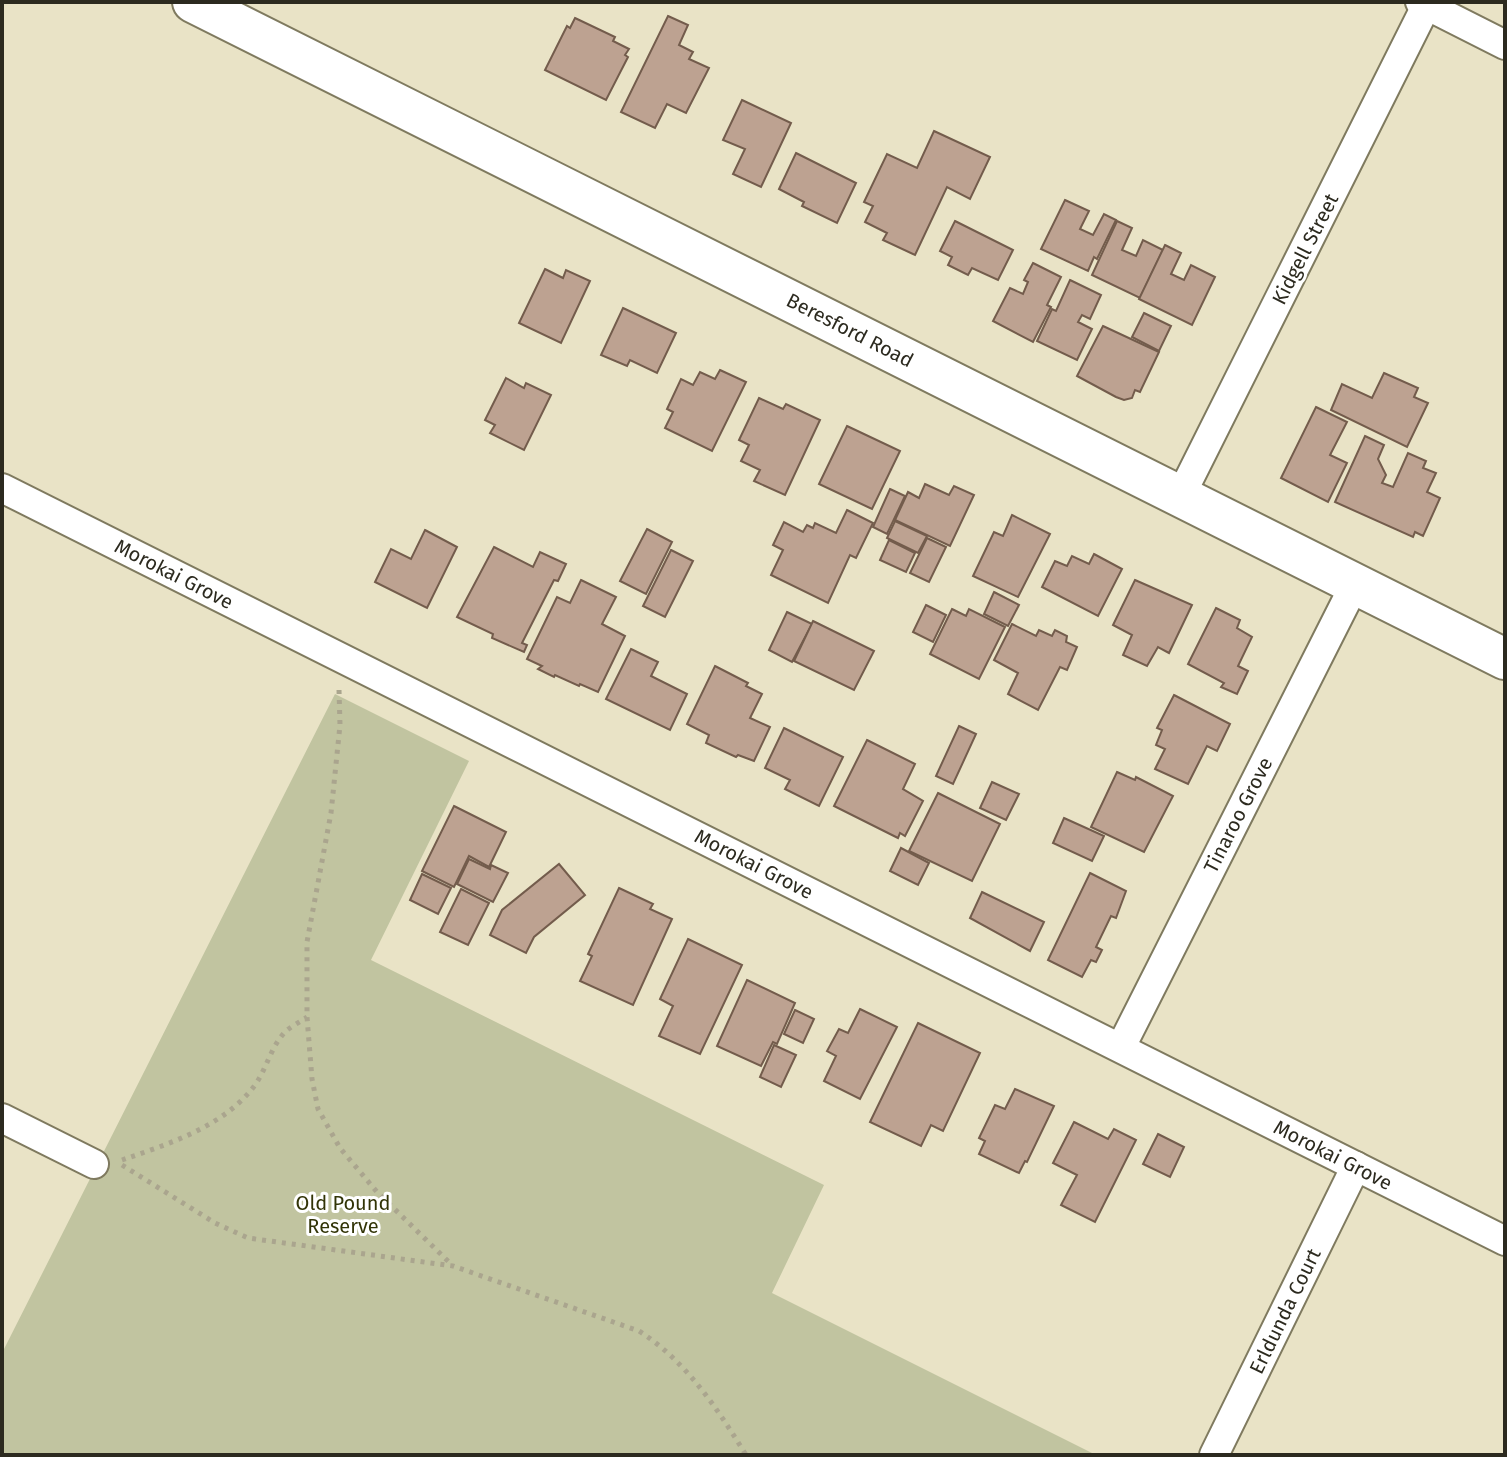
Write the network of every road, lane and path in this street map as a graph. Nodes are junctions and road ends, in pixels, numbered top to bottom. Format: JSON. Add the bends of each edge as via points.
{"nodes":[{"id":1,"x":193,"y":2,"type":"edge"},
{"id":2,"x":1425,"y":3,"type":"edge"},
{"id":3,"x":1505,"y":45,"type":"edge"},
{"id":4,"x":2,"y":488,"type":"edge"},
{"id":5,"x":1181,"y":495,"type":"junction"},
{"id":6,"x":1355,"y":584,"type":"junction"},
{"id":7,"x":1505,"y":659,"type":"edge"},
{"id":8,"x":326,"y":683,"type":"dead end"},
{"id":9,"x":307,"y":1017,"type":"junction"},
{"id":10,"x":1121,"y":1047,"type":"junction"},
{"id":11,"x":2,"y":1118,"type":"edge"},
{"id":12,"x":94,"y":1164,"type":"dead end"},
{"id":13,"x":1356,"y":1166,"type":"junction"},
{"id":14,"x":1505,"y":1241,"type":"edge"},
{"id":15,"x":453,"y":1266,"type":"junction"},
{"id":16,"x":746,"y":1455,"type":"edge"},
{"id":17,"x":1214,"y":1455,"type":"edge"}],
"edges":[{"from":1,"to":5,"type":"main road","name":"Beresford Road"},
{"from":2,"to":3,"type":"street"},
{"from":2,"to":5,"type":"street","name":"Kidgell Street"},
{"from":4,"to":10,"type":"street","name":"Morokai Grove"},
{"from":5,"to":6,"type":"main road","name":"Beresford Road"},
{"from":6,"to":7,"type":"main road","name":"Beresford Road"},
{"from":6,"to":10,"type":"street","name":"Tinaroo Grove"},
{"from":8,"to":9,"type":"path","via":[[340,690],[340,725],[331,813],[307,942]]},
{"from":9,"to":15,"type":"path","via":[[318,1109],[340,1148]]},
{"from":9,"to":15,"type":"path","via":[[277,1044],[255,1085],[213,1121],[175,1142],[117,1162],[248,1238]]},
{"from":10,"to":13,"type":"street","name":"Morokai Grove"},
{"from":11,"to":12,"type":"street"},
{"from":13,"to":14,"type":"street","name":"Morokai Grove"},
{"from":13,"to":17,"type":"street","name":"Erldunda Court"},
{"from":15,"to":16,"type":"path","via":[[639,1331],[694,1378]]}]}
